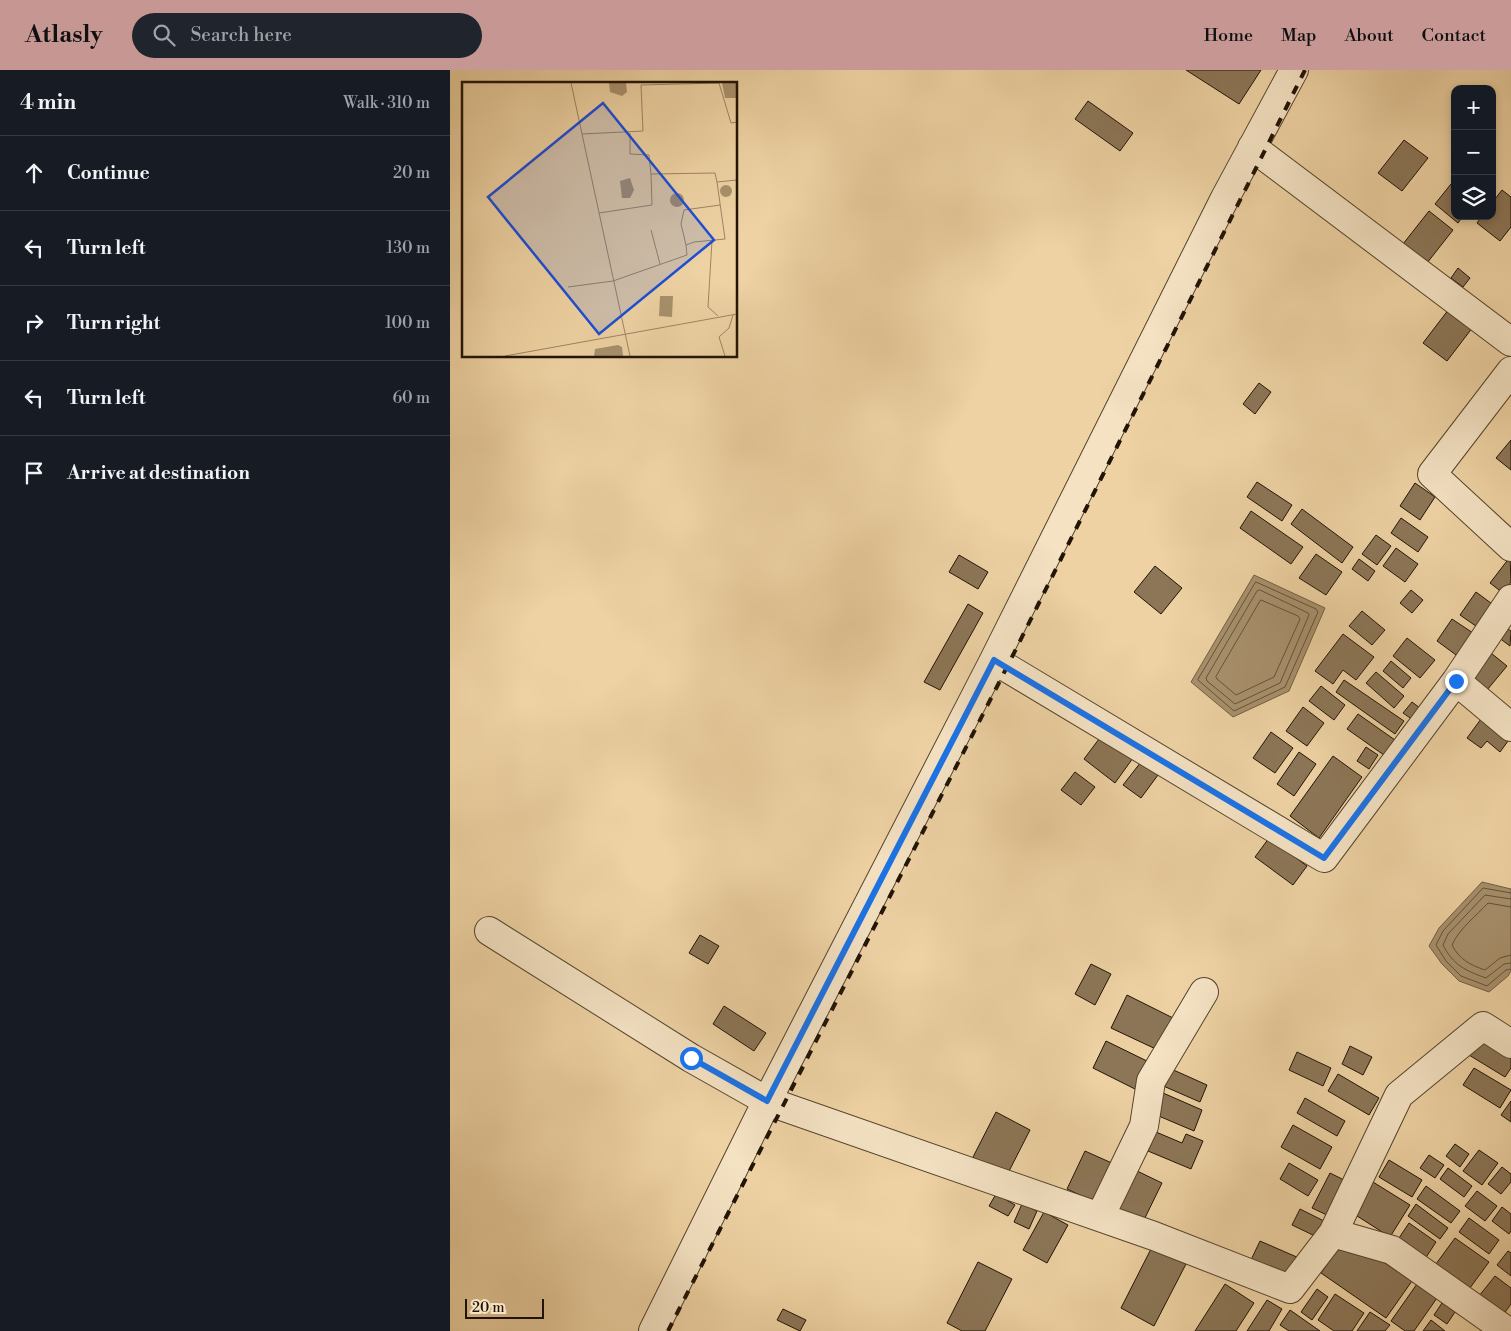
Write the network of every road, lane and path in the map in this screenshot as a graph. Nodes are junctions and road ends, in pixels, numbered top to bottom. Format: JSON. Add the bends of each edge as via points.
{"nodes":[{"id":1,"x":1294,"y":70,"type":"edge"},
{"id":2,"x":1252,"y":148,"type":"junction"},
{"id":3,"x":1511,"y":342,"type":"edge"},
{"id":4,"x":1511,"y":371,"type":"edge"},
{"id":5,"x":1511,"y":547,"type":"edge"},
{"id":6,"x":1511,"y":599,"type":"edge"},
{"id":7,"x":994,"y":660,"type":"junction"},
{"id":8,"x":1456,"y":681,"type":"junction"},
{"id":9,"x":1511,"y":727,"type":"edge"},
{"id":10,"x":489,"y":931,"type":"dead end"},
{"id":11,"x":1204,"y":992,"type":"dead end"},
{"id":12,"x":1511,"y":1044,"type":"edge"},
{"id":13,"x":767,"y":1101,"type":"junction"},
{"id":14,"x":1100,"y":1217,"type":"junction"},
{"id":15,"x":1334,"y":1233,"type":"junction"},
{"id":16,"x":1497,"y":1328,"type":"edge"},
{"id":17,"x":653,"y":1331,"type":"edge"}],
"edges":[{"from":1,"to":2,"type":"street"},
{"from":2,"to":3,"type":"street"},
{"from":2,"to":7,"type":"street"},
{"from":4,"to":5,"type":"street","via":[[1432,474]]},
{"from":6,"to":8,"type":"street"},
{"from":7,"to":8,"type":"street","via":[[1324,858]]},
{"from":7,"to":13,"type":"street"},
{"from":8,"to":9,"type":"street"},
{"from":10,"to":13,"type":"street","via":[[691,1058]]},
{"from":11,"to":14,"type":"street","via":[[1151,1081],[1144,1126]]},
{"from":12,"to":15,"type":"street","via":[[1483,1026],[1399,1095]]},
{"from":13,"to":14,"type":"street"},
{"from":13,"to":17,"type":"street"},
{"from":14,"to":15,"type":"street","via":[[1290,1290]]},
{"from":15,"to":16,"type":"street","via":[[1392,1250]]}]}
